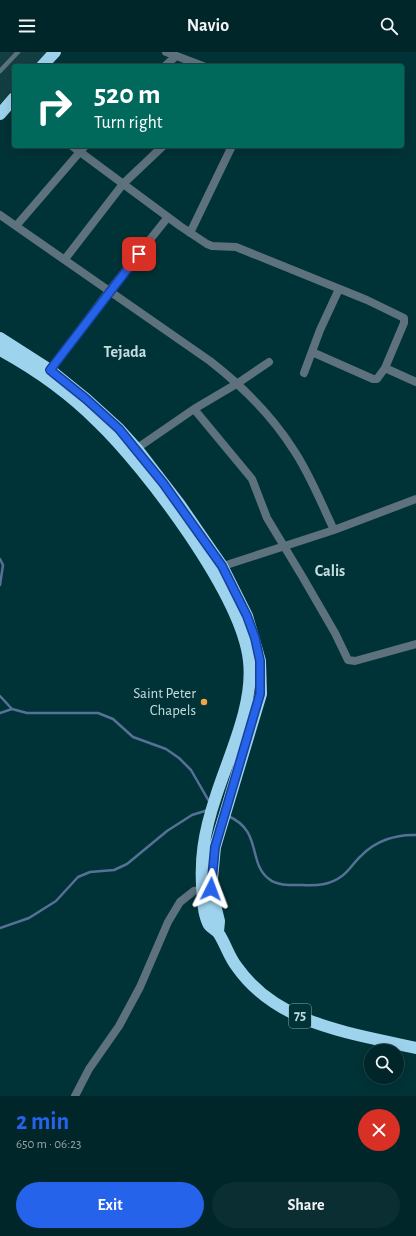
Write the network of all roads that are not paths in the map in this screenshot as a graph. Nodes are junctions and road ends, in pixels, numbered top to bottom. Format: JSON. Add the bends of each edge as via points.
{"nodes":[{"id":1,"x":18,"y":52,"type":"edge"},
{"id":2,"x":55,"y":52,"type":"edge"},
{"id":3,"x":166,"y":52,"type":"edge"},
{"id":4,"x":176,"y":56,"type":"junction"},
{"id":5,"x":44,"y":64,"type":"edge"},
{"id":6,"x":167,"y":64,"type":"edge"},
{"id":7,"x":198,"y":64,"type":"edge"},
{"id":8,"x":0,"y":71,"type":"edge"},
{"id":9,"x":161,"y":148,"type":"edge"},
{"id":10,"x":231,"y":148,"type":"edge"},
{"id":11,"x":82,"y":149,"type":"edge"},
{"id":12,"x":123,"y":184,"type":"junction"},
{"id":13,"x":0,"y":215,"type":"edge"},
{"id":14,"x":168,"y":217,"type":"junction"},
{"id":15,"x":16,"y":226,"type":"junction"},
{"id":16,"x":190,"y":233,"type":"junction"},
{"id":17,"x":65,"y":259,"type":"junction"},
{"id":18,"x":339,"y":289,"type":"junction"},
{"id":19,"x":109,"y":291,"type":"junction"},
{"id":20,"x":0,"y":338,"type":"edge"},
{"id":21,"x":0,"y":350,"type":"edge"},
{"id":22,"x":312,"y":352,"type":"junction"},
{"id":23,"x":269,"y":362,"type":"dead end"},
{"id":24,"x":385,"y":368,"type":"junction"},
{"id":25,"x":304,"y":373,"type":"dead end"},
{"id":26,"x":47,"y":374,"type":"junction"},
{"id":27,"x":416,"y":382,"type":"edge"},
{"id":28,"x":238,"y":383,"type":"junction"},
{"id":29,"x":194,"y":409,"type":"junction"},
{"id":30,"x":133,"y":452,"type":"junction"},
{"id":31,"x":416,"y":499,"type":"edge"},
{"id":32,"x":334,"y":530,"type":"junction"},
{"id":33,"x":284,"y":545,"type":"junction"},
{"id":34,"x":216,"y":568,"type":"junction"},
{"id":35,"x":416,"y":644,"type":"edge"},
{"id":36,"x":206,"y":889,"type":"junction"},
{"id":37,"x":416,"y":1048,"type":"edge"},
{"id":38,"x":75,"y":1096,"type":"edge"}],
"edges":[{"from":1,"to":8,"type":"lane"},
{"from":2,"to":5,"type":"highway"},
{"from":3,"to":4,"type":"street"},
{"from":4,"to":6,"type":"street"},
{"from":4,"to":7,"type":"street"},
{"from":9,"to":12,"type":"street"},
{"from":10,"to":16,"type":"street"},
{"from":11,"to":12,"type":"street"},
{"from":11,"to":15,"type":"street"},
{"from":12,"to":14,"type":"street"},
{"from":12,"to":17,"type":"street"},
{"from":13,"to":15,"type":"street"},
{"from":14,"to":16,"type":"street"},
{"from":14,"to":19,"type":"street"},
{"from":15,"to":17,"type":"street"},
{"from":16,"to":18,"type":"street","via":[[212,246],[236,247]]},
{"from":17,"to":19,"type":"street"},
{"from":18,"to":22,"type":"street"},
{"from":18,"to":24,"type":"street","via":[[404,318]]},
{"from":19,"to":26,"type":"street"},
{"from":19,"to":28,"type":"street"},
{"from":20,"to":26,"type":"highway","number":"75"},
{"from":21,"to":26,"type":"highway","number":"75"},
{"from":22,"to":24,"type":"street","via":[[373,379],[379,377]]},
{"from":22,"to":25,"type":"street"},
{"from":23,"to":28,"type":"street"},
{"from":24,"to":27,"type":"street"},
{"from":26,"to":30,"type":"highway","number":"75"},
{"from":28,"to":29,"type":"street"},
{"from":28,"to":32,"type":"street","via":[[280,430],[294,450]]},
{"from":29,"to":30,"type":"street"},
{"from":29,"to":33,"type":"street","via":[[252,479],[266,518]]},
{"from":30,"to":34,"type":"highway","number":"75","via":[[172,511]]},
{"from":31,"to":32,"type":"street"},
{"from":32,"to":33,"type":"street"},
{"from":33,"to":34,"type":"street"},
{"from":33,"to":35,"type":"street","via":[[348,660],[355,662]]},
{"from":34,"to":36,"type":"highway","number":"75","via":[[245,641],[249,681],[244,713],[202,844]]},
{"from":34,"to":36,"type":"highway","number":"75","via":[[247,616],[260,661],[260,694],[220,828]]},
{"from":36,"to":37,"type":"highway","number":"75","via":[[219,921],[218,932],[228,953],[253,987],[280,1007],[326,1026]]},
{"from":36,"to":38,"type":"street","via":[[186,896],[180,902],[119,1026],[89,1069]]}]}
